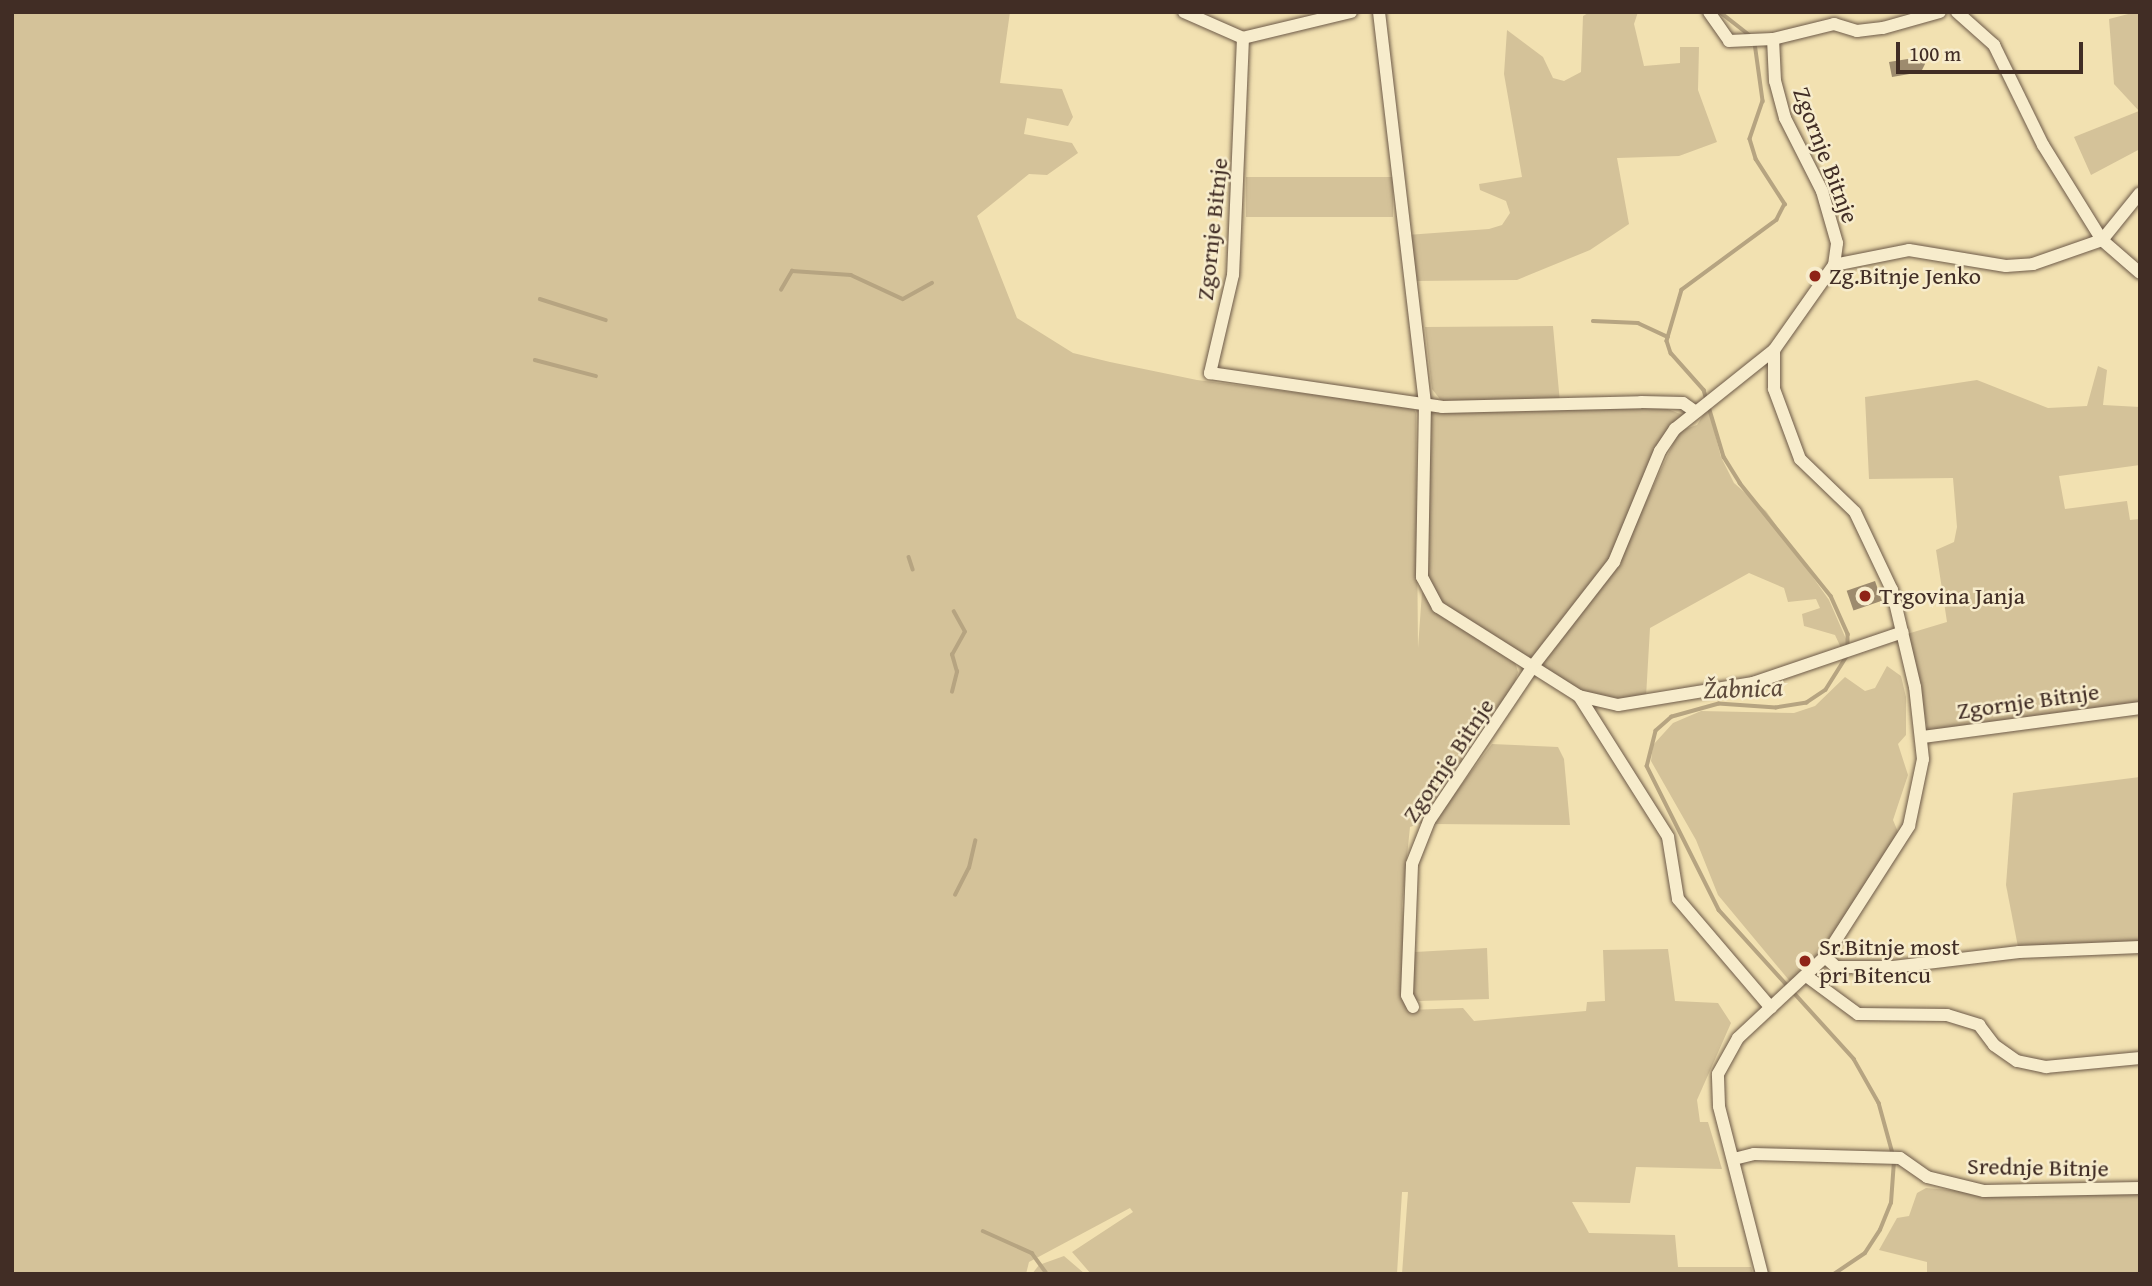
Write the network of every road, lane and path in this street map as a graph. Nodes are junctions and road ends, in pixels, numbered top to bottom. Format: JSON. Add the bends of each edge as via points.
{"nodes":[{"id":1,"x":1184,"y":12,"type":"edge"},
{"id":2,"x":1351,"y":12,"type":"edge"},
{"id":3,"x":1380,"y":12,"type":"edge"},
{"id":4,"x":1709,"y":12,"type":"edge"},
{"id":5,"x":1940,"y":12,"type":"edge"},
{"id":6,"x":1957,"y":12,"type":"edge"},
{"id":7,"x":1215,"y":18,"type":"edge"},
{"id":8,"x":1243,"y":38,"type":"junction"},
{"id":9,"x":1768,"y":40,"type":"junction"},
{"id":10,"x":2140,"y":194,"type":"edge"},
{"id":11,"x":2102,"y":240,"type":"junction"},
{"id":12,"x":1834,"y":265,"type":"junction"},
{"id":13,"x":2140,"y":273,"type":"edge"},
{"id":14,"x":1774,"y":350,"type":"junction"},
{"id":15,"x":1425,"y":403,"type":"junction"},
{"id":16,"x":1698,"y":407,"type":"junction"},
{"id":17,"x":1903,"y":632,"type":"junction"},
{"id":18,"x":1533,"y":666,"type":"junction"},
{"id":19,"x":1579,"y":696,"type":"junction"},
{"id":20,"x":2140,"y":708,"type":"edge"},
{"id":21,"x":1923,"y":737,"type":"junction"},
{"id":22,"x":2140,"y":947,"type":"edge"},
{"id":23,"x":1825,"y":957,"type":"junction"},
{"id":24,"x":1806,"y":980,"type":"junction"},
{"id":25,"x":1413,"y":1007,"type":"dead end"},
{"id":26,"x":1771,"y":1008,"type":"junction"},
{"id":27,"x":2140,"y":1058,"type":"edge"},
{"id":28,"x":1734,"y":1159,"type":"junction"},
{"id":29,"x":2140,"y":1188,"type":"edge"},
{"id":30,"x":1762,"y":1274,"type":"edge"}],
"edges":[{"from":1,"to":7,"type":"street"},
{"from":2,"to":8,"type":"street"},
{"from":3,"to":15,"type":"street"},
{"from":4,"to":9,"type":"street","via":[[1721,35],[1742,41]]},
{"from":5,"to":9,"type":"street","via":[[1884,28],[1857,31],[1834,24]]},
{"from":6,"to":11,"type":"street","via":[[1994,45],[2043,145]]},
{"from":7,"to":8,"type":"street"},
{"from":8,"to":15,"type":"street","name":"Zgornje Bitnje","via":[[1233,275],[1210,373]]},
{"from":9,"to":12,"type":"street","name":"Zgornje Bitnje","via":[[1786,118],[1834,228]]},
{"from":10,"to":11,"type":"street"},
{"from":11,"to":12,"type":"street","via":[[2033,264],[2006,267],[1909,250]]},
{"from":11,"to":13,"type":"street"},
{"from":12,"to":14,"type":"street","name":"Zgornje Bitnje"},
{"from":14,"to":16,"type":"street","name":"Zgornje Bitnje"},
{"from":14,"to":17,"type":"street","via":[[1771,374],[1791,442],[1810,472],[1847,501],[1864,526],[1892,590]]},
{"from":15,"to":16,"type":"street","name":"Zgornje Bitnje","via":[[1641,402]]},
{"from":15,"to":18,"type":"street","via":[[1422,578],[1438,607]]},
{"from":16,"to":18,"type":"street","name":"Zgornje Bitnje","via":[[1660,451],[1614,562]]},
{"from":17,"to":19,"type":"street","via":[[1753,683],[1618,705]]},
{"from":17,"to":21,"type":"street"},
{"from":18,"to":19,"type":"street"},
{"from":18,"to":25,"type":"street","name":"Zgornje Bitnje","via":[[1418,842],[1412,864],[1408,984]]},
{"from":19,"to":26,"type":"street","via":[[1668,837],[1678,899]]},
{"from":20,"to":21,"type":"street","name":"Zgornje Bitnje"},
{"from":21,"to":23,"type":"street","via":[[1923,782],[1909,826]]},
{"from":22,"to":23,"type":"street","via":[[2032,951],[1893,967],[1836,967]]},
{"from":23,"to":24,"type":"street"},
{"from":24,"to":26,"type":"street"},
{"from":24,"to":27,"type":"street","via":[[1858,1014],[1947,1015],[1979,1025],[2017,1061],[2046,1067]]},
{"from":26,"to":28,"type":"street","via":[[1738,1038],[1718,1074],[1719,1105]]},
{"from":28,"to":29,"type":"street","name":"Srednje Bitnje","via":[[1754,1154],[1900,1157],[1927,1177],[1984,1191]]},
{"from":28,"to":30,"type":"street"}]}
